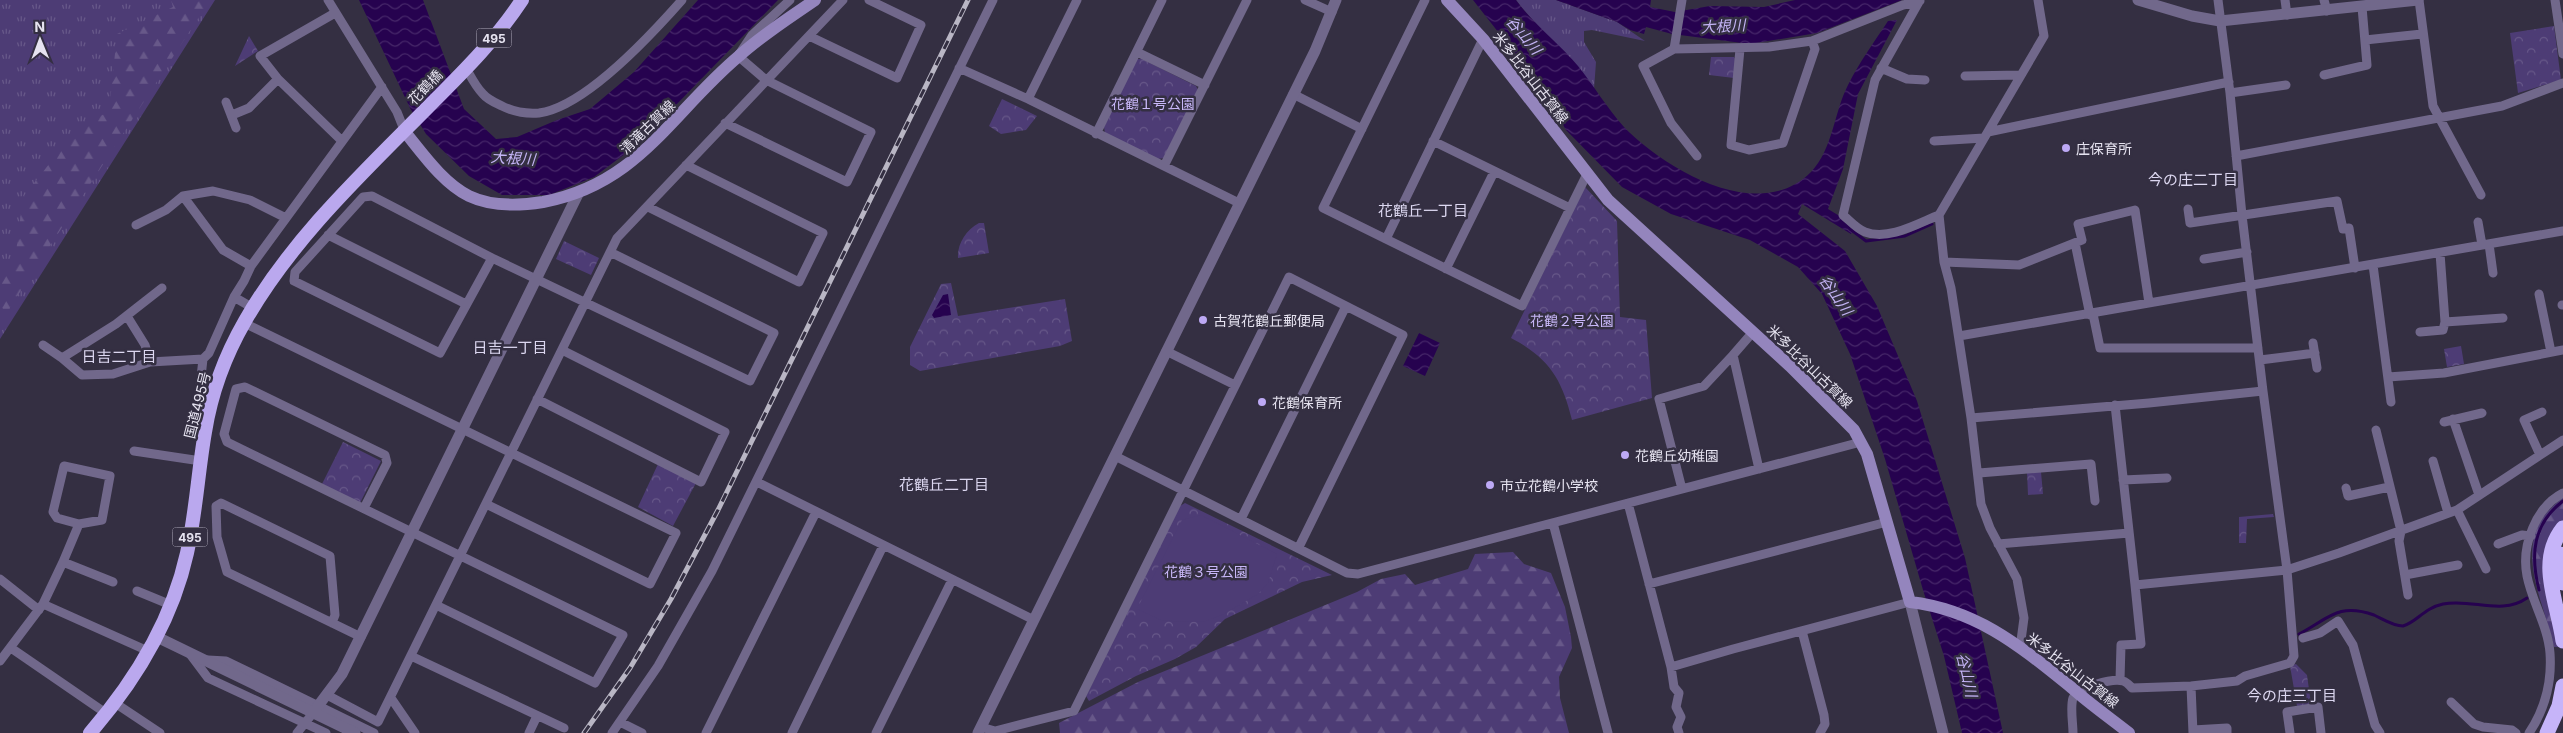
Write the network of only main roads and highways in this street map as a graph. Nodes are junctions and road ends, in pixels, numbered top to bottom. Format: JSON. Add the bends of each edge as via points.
{"nodes":[{"id":1,"x":522,"y":0,"type":"edge"},
{"id":2,"x":815,"y":0,"type":"edge"},
{"id":3,"x":1447,"y":0,"type":"edge"},
{"id":4,"x":408,"y":128,"type":"junction"},
{"id":5,"x":2563,"y":528,"type":"edge"},
{"id":6,"x":2563,"y":546,"type":"edge"},
{"id":7,"x":2563,"y":582,"type":"edge"},
{"id":8,"x":2563,"y":641,"type":"edge"},
{"id":9,"x":2563,"y":686,"type":"edge"},
{"id":10,"x":90,"y":733,"type":"edge"},
{"id":11,"x":2129,"y":733,"type":"edge"},
{"id":12,"x":2548,"y":733,"type":"edge"}],
"edges":[{"from":1,"to":4,"type":"highway","name":"花鶴橋","number":"495","via":[[501,30]]},
{"from":2,"to":4,"type":"main road","name":"清滝古賀線","via":[[738,56],[625,168],[579,192],[530,204],[491,204],[479,200],[454,185],[430,163]]},
{"from":3,"to":11,"type":"main road","name":"米多比谷山古賀線","via":[[1483,39],[1618,210],[1753,332],[1854,430],[1867,454],[1910,602],[1927,604],[1987,625]]},
{"from":4,"to":10,"type":"highway","name":"国道495号","number":"495","via":[[301,239],[273,275],[244,323],[222,370],[206,425],[187,555],[171,605],[157,637],[111,708]]},
{"from":5,"to":8,"type":"highway","via":[[2551,548],[2549,565]]},
{"from":6,"to":7,"type":"highway","via":[[2559,560]]},
{"from":9,"to":12,"type":"highway"}]}
